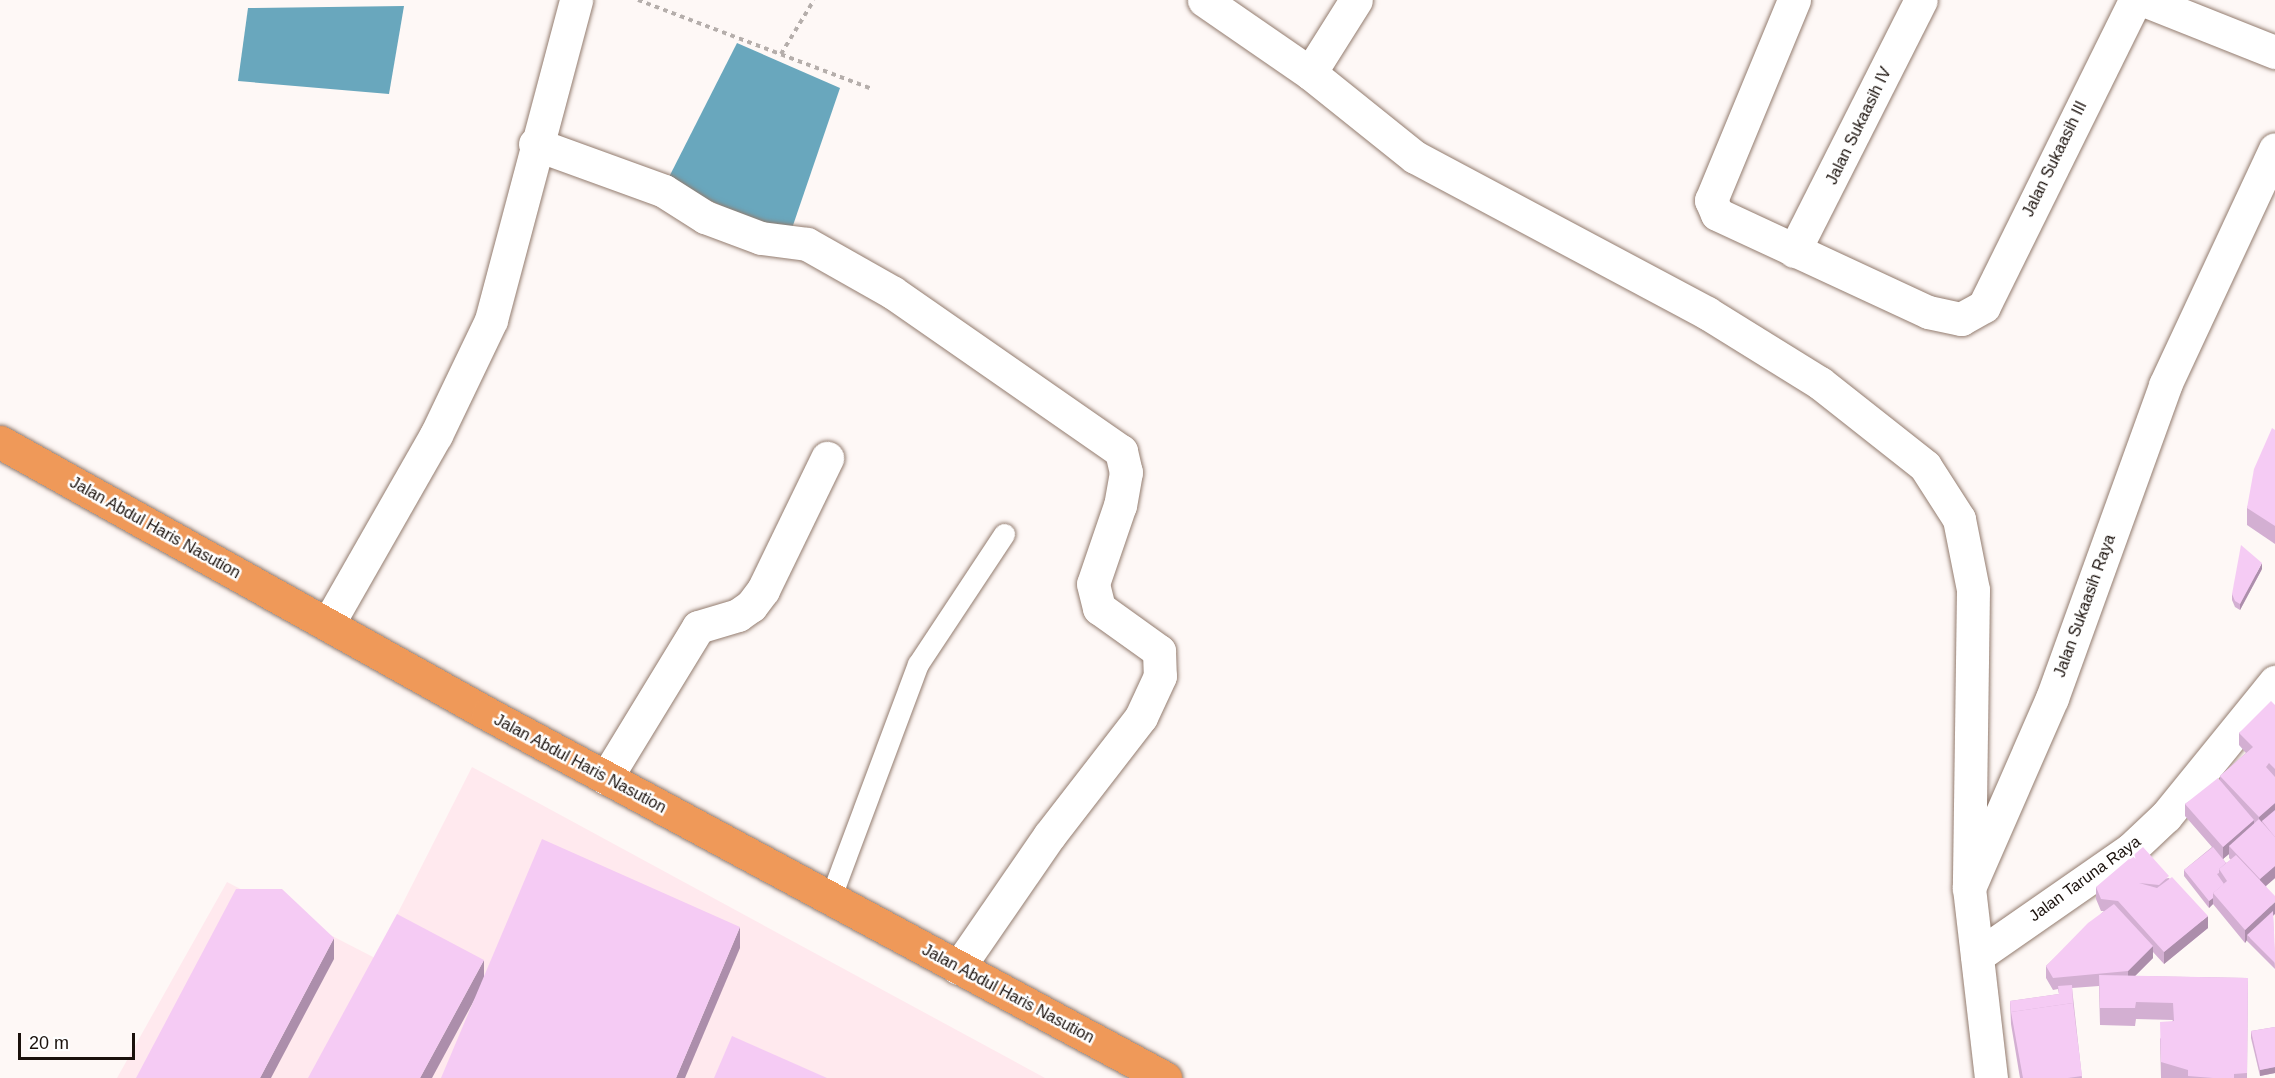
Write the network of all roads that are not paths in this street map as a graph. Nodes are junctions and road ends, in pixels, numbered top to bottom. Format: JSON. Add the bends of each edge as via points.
{"nodes":[{"id":1,"x":576,"y":0,"type":"edge"},
{"id":2,"x":1204,"y":0,"type":"edge"},
{"id":3,"x":1356,"y":0,"type":"edge"},
{"id":4,"x":1794,"y":0,"type":"edge"},
{"id":5,"x":1921,"y":0,"type":"edge"},
{"id":6,"x":2135,"y":0,"type":"edge"},
{"id":7,"x":2144,"y":0,"type":"edge"},
{"id":8,"x":2275,"y":52,"type":"edge"},
{"id":9,"x":1310,"y":73,"type":"junction"},
{"id":10,"x":535,"y":144,"type":"junction"},
{"id":11,"x":2275,"y":149,"type":"edge"},
{"id":12,"x":1794,"y":250,"type":"junction"},
{"id":13,"x":0,"y":441,"type":"edge"},
{"id":14,"x":827,"y":458,"type":"dead end"},
{"id":15,"x":1004,"y":534,"type":"dead end"},
{"id":16,"x":328,"y":624,"type":"junction"},
{"id":17,"x":2275,"y":682,"type":"edge"},
{"id":18,"x":606,"y":778,"type":"junction"},
{"id":19,"x":1969,"y":888,"type":"junction"},
{"id":20,"x":830,"y":899,"type":"junction"},
{"id":21,"x":1977,"y":956,"type":"junction"},
{"id":22,"x":958,"y":968,"type":"junction"},
{"id":23,"x":1165,"y":1078,"type":"edge"},
{"id":24,"x":1991,"y":1078,"type":"edge"}],
"edges":[{"from":1,"to":10,"type":"street"},
{"from":2,"to":9,"type":"street"},
{"from":3,"to":9,"type":"street"},
{"from":4,"to":12,"type":"street","via":[[1711,200],[1717,214]]},
{"from":5,"to":12,"type":"street","name":"Jalan Sukaasih IV"},
{"from":6,"to":12,"type":"street","name":"Jalan Sukaasih III","via":[[1984,306],[1961,319],[1928,312]]},
{"from":7,"to":8,"type":"street"},
{"from":9,"to":19,"type":"street","via":[[1415,157],[1707,313],[1821,383],[1925,466],[1959,519],[1973,590]]},
{"from":10,"to":16,"type":"street","via":[[491,320],[436,435]]},
{"from":10,"to":22,"type":"street","via":[[664,191],[705,216],[761,238],[807,244],[892,292],[1121,451],[1126,472],[1120,505],[1093,584],[1099,608],[1159,651],[1160,676],[1141,717],[1049,836]]},
{"from":11,"to":19,"type":"street","name":"Jalan Sukaasih Raya","via":[[2165,385],[2052,698]]},
{"from":13,"to":16,"type":"highway","name":"Jalan Abdul Haris Nasution"},
{"from":14,"to":18,"type":"street","via":[[763,590],[738,615],[698,627]]},
{"from":15,"to":20,"type":"lane","via":[[918,664]]},
{"from":16,"to":18,"type":"highway","name":"Jalan Abdul Haris Nasution"},
{"from":17,"to":21,"type":"street","name":"Jalan Taruna Raya","via":[[2166,816],[2131,849]]},
{"from":18,"to":20,"type":"highway","name":"Jalan Abdul Haris Nasution"},
{"from":19,"to":21,"type":"street"},
{"from":20,"to":22,"type":"highway","name":"Jalan Abdul Haris Nasution"},
{"from":21,"to":24,"type":"street"},
{"from":22,"to":23,"type":"highway","name":"Jalan Abdul Haris Nasution"}]}
